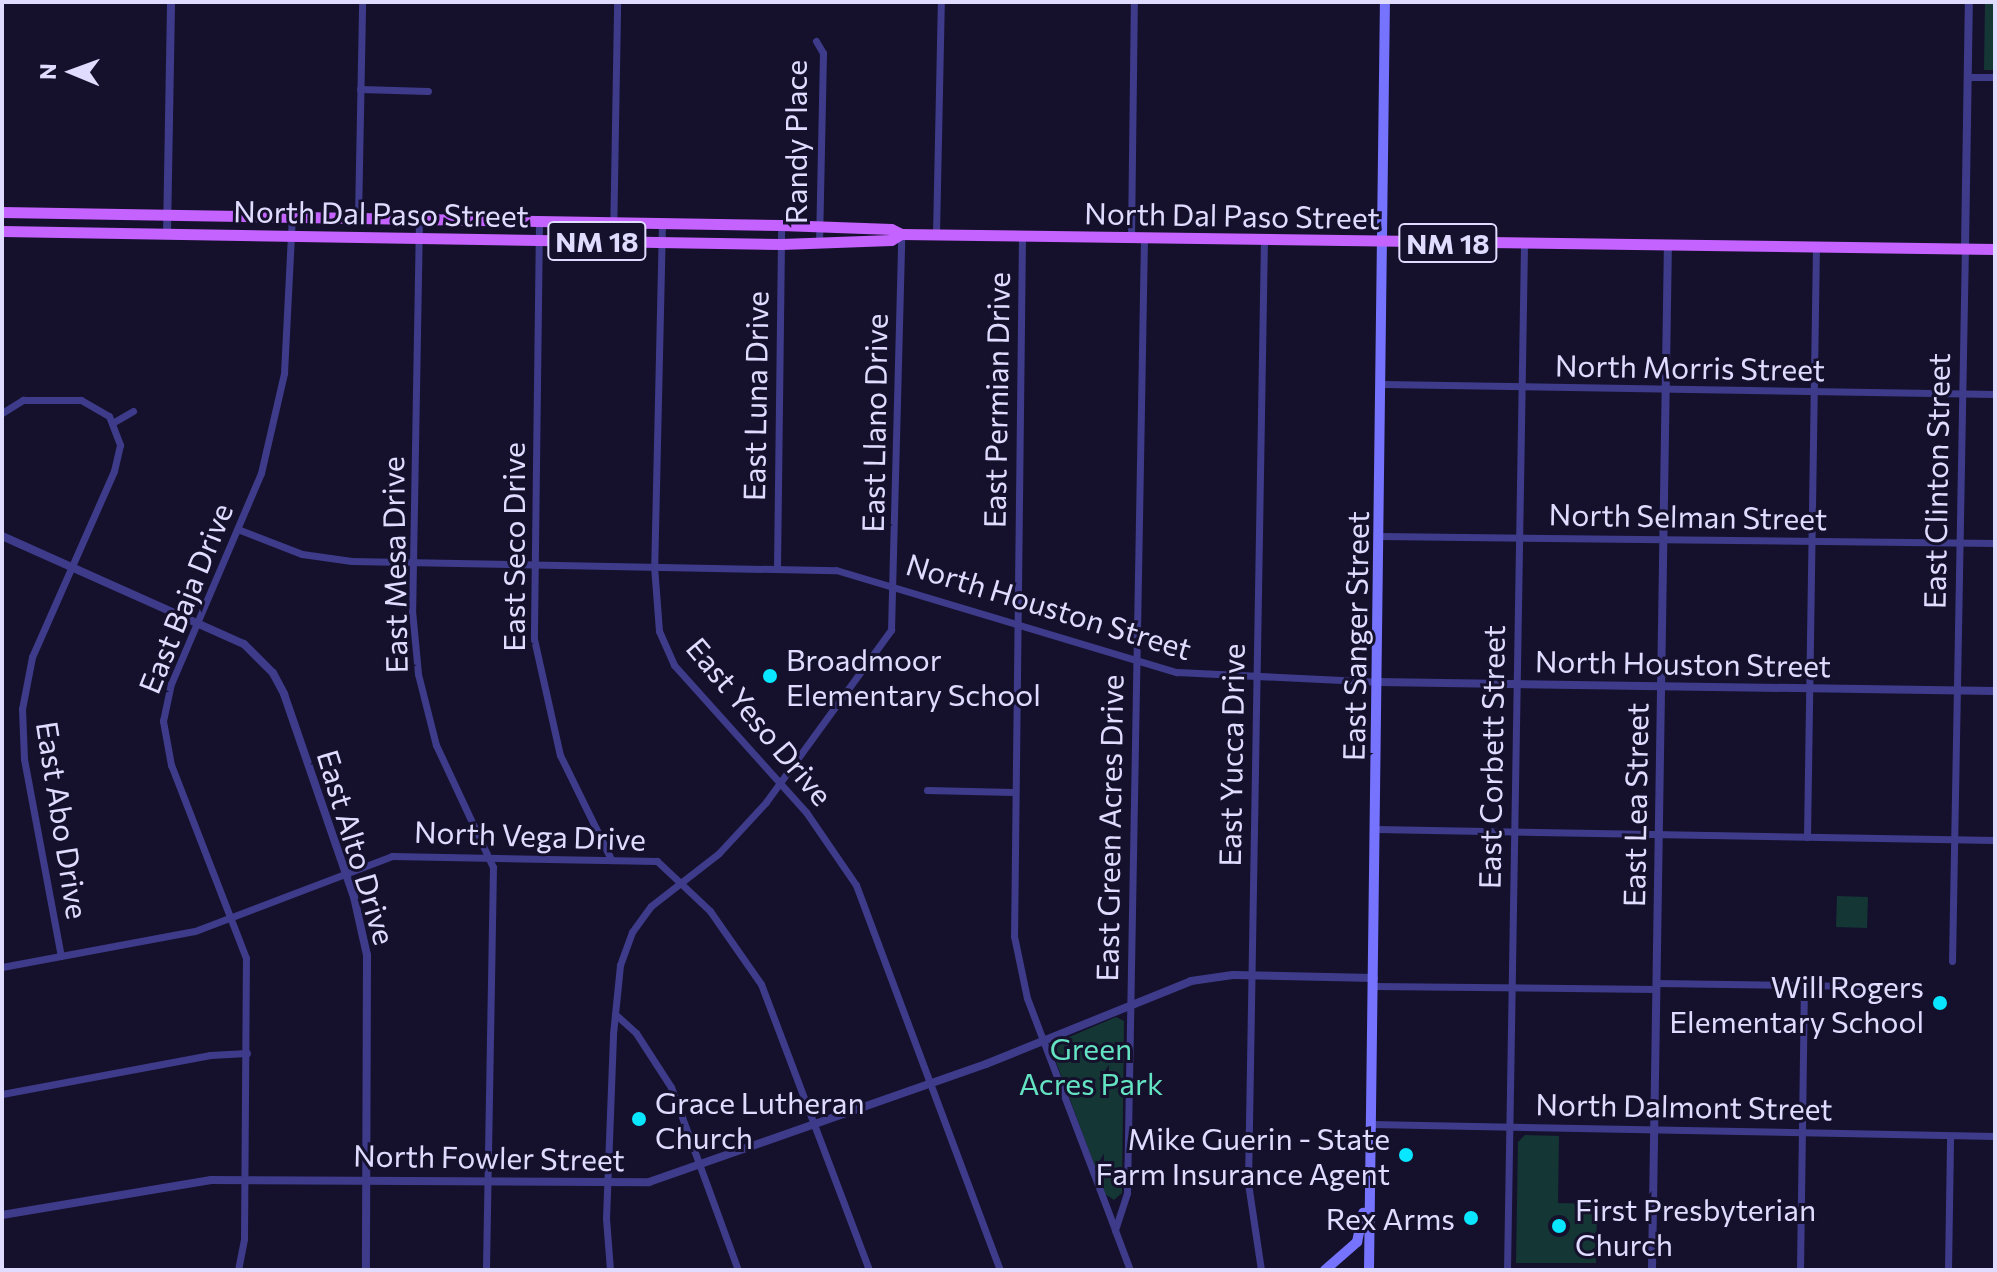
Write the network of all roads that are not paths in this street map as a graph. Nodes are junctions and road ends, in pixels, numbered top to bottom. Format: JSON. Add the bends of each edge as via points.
{"nodes":[{"id":1,"x":171,"y":2,"type":"edge"},
{"id":2,"x":362,"y":2,"type":"edge"},
{"id":3,"x":617,"y":2,"type":"edge"},
{"id":4,"x":941,"y":2,"type":"edge"},
{"id":5,"x":1134,"y":2,"type":"edge"},
{"id":6,"x":1385,"y":2,"type":"edge"},
{"id":7,"x":1969,"y":2,"type":"edge"},
{"id":8,"x":816,"y":41,"type":"dead end"},
{"id":9,"x":1968,"y":77,"type":"junction"},
{"id":10,"x":1995,"y":77,"type":"edge"},
{"id":11,"x":360,"y":89,"type":"junction"},
{"id":12,"x":428,"y":91,"type":"dead end"},
{"id":13,"x":2,"y":212,"type":"edge"},
{"id":14,"x":168,"y":215,"type":"junction"},
{"id":15,"x":292,"y":217,"type":"junction"},
{"id":16,"x":358,"y":218,"type":"junction"},
{"id":17,"x":419,"y":219,"type":"junction"},
{"id":18,"x":539,"y":221,"type":"junction"},
{"id":19,"x":613,"y":222,"type":"junction"},
{"id":20,"x":662,"y":223,"type":"junction"},
{"id":21,"x":781,"y":225,"type":"junction"},
{"id":22,"x":819,"y":227,"type":"junction"},
{"id":23,"x":2,"y":231,"type":"edge"},
{"id":24,"x":167,"y":234,"type":"junction"},
{"id":25,"x":901,"y":234,"type":"junction"},
{"id":26,"x":936,"y":234,"type":"junction"},
{"id":27,"x":1022,"y":235,"type":"junction"},
{"id":28,"x":292,"y":236,"type":"junction"},
{"id":29,"x":419,"y":238,"type":"junction"},
{"id":30,"x":1137,"y":238,"type":"junction"},
{"id":31,"x":539,"y":240,"type":"junction"},
{"id":32,"x":1264,"y":240,"type":"junction"},
{"id":33,"x":613,"y":241,"type":"junction"},
{"id":34,"x":1384,"y":241,"type":"junction"},
{"id":35,"x":661,"y":242,"type":"junction"},
{"id":36,"x":819,"y":243,"type":"junction"},
{"id":37,"x":781,"y":244,"type":"junction"},
{"id":38,"x":1524,"y":244,"type":"junction"},
{"id":39,"x":1668,"y":245,"type":"junction"},
{"id":40,"x":1816,"y":246,"type":"junction"},
{"id":41,"x":1965,"y":248,"type":"junction"},
{"id":42,"x":1995,"y":249,"type":"edge"},
{"id":43,"x":1383,"y":384,"type":"junction"},
{"id":44,"x":1522,"y":388,"type":"junction"},
{"id":45,"x":1666,"y":391,"type":"junction"},
{"id":46,"x":1813,"y":393,"type":"junction"},
{"id":47,"x":1962,"y":394,"type":"junction"},
{"id":48,"x":1995,"y":394,"type":"edge"},
{"id":49,"x":133,"y":411,"type":"dead end"},
{"id":50,"x":2,"y":413,"type":"edge"},
{"id":51,"x":114,"y":422,"type":"junction"},
{"id":52,"x":240,"y":530,"type":"junction"},
{"id":53,"x":2,"y":536,"type":"edge"},
{"id":54,"x":1380,"y":536,"type":"junction"},
{"id":55,"x":1519,"y":537,"type":"junction"},
{"id":56,"x":1662,"y":539,"type":"junction"},
{"id":57,"x":1811,"y":541,"type":"junction"},
{"id":58,"x":1959,"y":543,"type":"junction"},
{"id":59,"x":1995,"y":543,"type":"edge"},
{"id":60,"x":413,"y":562,"type":"junction"},
{"id":61,"x":534,"y":564,"type":"junction"},
{"id":62,"x":654,"y":566,"type":"junction"},
{"id":63,"x":70,"y":567,"type":"junction"},
{"id":64,"x":777,"y":568,"type":"junction"},
{"id":65,"x":895,"y":584,"type":"junction"},
{"id":66,"x":198,"y":623,"type":"junction"},
{"id":67,"x":1016,"y":623,"type":"junction"},
{"id":68,"x":1135,"y":659,"type":"junction"},
{"id":69,"x":1256,"y":680,"type":"junction"},
{"id":70,"x":1378,"y":682,"type":"junction"},
{"id":71,"x":1517,"y":685,"type":"junction"},
{"id":72,"x":1662,"y":686,"type":"junction"},
{"id":73,"x":1808,"y":689,"type":"junction"},
{"id":74,"x":1956,"y":691,"type":"junction"},
{"id":75,"x":1995,"y":691,"type":"edge"},
{"id":76,"x":779,"y":783,"type":"junction"},
{"id":77,"x":927,"y":790,"type":"dead end"},
{"id":78,"x":1013,"y":792,"type":"junction"},
{"id":79,"x":1376,"y":829,"type":"junction"},
{"id":80,"x":1515,"y":831,"type":"junction"},
{"id":81,"x":1659,"y":835,"type":"junction"},
{"id":82,"x":1807,"y":837,"type":"junction"},
{"id":83,"x":1954,"y":839,"type":"junction"},
{"id":84,"x":1995,"y":840,"type":"edge"},
{"id":85,"x":491,"y":855,"type":"junction"},
{"id":86,"x":610,"y":857,"type":"junction"},
{"id":87,"x":343,"y":871,"type":"junction"},
{"id":88,"x":682,"y":881,"type":"junction"},
{"id":89,"x":233,"y":917,"type":"junction"},
{"id":90,"x":61,"y":956,"type":"junction"},
{"id":91,"x":1952,"y":961,"type":"dead end"},
{"id":92,"x":2,"y":967,"type":"edge"},
{"id":93,"x":1251,"y":976,"type":"junction"},
{"id":94,"x":1374,"y":982,"type":"junction"},
{"id":95,"x":1656,"y":986,"type":"junction"},
{"id":96,"x":1804,"y":986,"type":"junction"},
{"id":97,"x":1880,"y":986,"type":"dead end"},
{"id":98,"x":1512,"y":987,"type":"junction"},
{"id":99,"x":1130,"y":1006,"type":"junction"},
{"id":100,"x":615,"y":1014,"type":"junction"},
{"id":101,"x":1043,"y":1042,"type":"junction"},
{"id":102,"x":247,"y":1053,"type":"junction"},
{"id":103,"x":930,"y":1084,"type":"junction"},
{"id":104,"x":2,"y":1094,"type":"edge"},
{"id":105,"x":1371,"y":1124,"type":"junction"},
{"id":106,"x":815,"y":1126,"type":"junction"},
{"id":107,"x":1510,"y":1126,"type":"junction"},
{"id":108,"x":1654,"y":1128,"type":"junction"},
{"id":109,"x":1802,"y":1132,"type":"junction"},
{"id":110,"x":1950,"y":1136,"type":"junction"},
{"id":111,"x":1995,"y":1136,"type":"edge"},
{"id":112,"x":1371,"y":1141,"type":"junction"},
{"id":113,"x":699,"y":1167,"type":"junction"},
{"id":114,"x":245,"y":1179,"type":"junction"},
{"id":115,"x":366,"y":1180,"type":"junction"},
{"id":116,"x":488,"y":1182,"type":"junction"},
{"id":117,"x":608,"y":1184,"type":"junction"},
{"id":118,"x":2,"y":1215,"type":"edge"},
{"id":119,"x":1115,"y":1230,"type":"junction"},
{"id":120,"x":238,"y":1270,"type":"edge"},
{"id":121,"x":366,"y":1270,"type":"edge"},
{"id":122,"x":486,"y":1270,"type":"edge"},
{"id":123,"x":610,"y":1270,"type":"edge"},
{"id":124,"x":738,"y":1270,"type":"edge"},
{"id":125,"x":869,"y":1270,"type":"edge"},
{"id":126,"x":1000,"y":1270,"type":"edge"},
{"id":127,"x":1130,"y":1270,"type":"edge"},
{"id":128,"x":1261,"y":1270,"type":"edge"},
{"id":129,"x":1325,"y":1270,"type":"edge"},
{"id":130,"x":1369,"y":1270,"type":"edge"},
{"id":131,"x":1507,"y":1270,"type":"edge"},
{"id":132,"x":1652,"y":1270,"type":"edge"},
{"id":133,"x":1800,"y":1270,"type":"edge"},
{"id":134,"x":1948,"y":1270,"type":"edge"}],
"edges":[{"from":1,"to":14,"type":"street"},
{"from":2,"to":11,"type":"street"},
{"from":3,"to":19,"type":"street"},
{"from":4,"to":26,"type":"street"},
{"from":5,"to":30,"type":"street","name":"East Green Acres Drive"},
{"from":6,"to":34,"type":"main road","name":"East Sanger Street"},
{"from":7,"to":9,"type":"street","name":"East Clinton Street"},
{"from":8,"to":22,"type":"street","name":"Randy Place","via":[[823,53]]},
{"from":9,"to":10,"type":"street"},
{"from":9,"to":41,"type":"street","name":"East Clinton Street"},
{"from":11,"to":12,"type":"street"},
{"from":11,"to":16,"type":"street"},
{"from":13,"to":14,"type":"main road","name":"North Dal Paso Street","number":"NM 18"},
{"from":14,"to":15,"type":"main road","name":"North Dal Paso Street","number":"NM 18"},
{"from":14,"to":24,"type":"street"},
{"from":15,"to":16,"type":"main road","name":"North Dal Paso Street","number":"NM 18"},
{"from":15,"to":28,"type":"street","name":"East Baja Drive"},
{"from":16,"to":17,"type":"main road","name":"North Dal Paso Street","number":"NM 18"},
{"from":17,"to":18,"type":"main road","name":"North Dal Paso Street","number":"NM 18"},
{"from":17,"to":29,"type":"street","name":"East Mesa Drive"},
{"from":18,"to":19,"type":"main road","name":"North Dal Paso Street","number":"NM 18"},
{"from":18,"to":31,"type":"street","name":"East Seco Drive"},
{"from":19,"to":20,"type":"main road","name":"North Dal Paso Street","number":"NM 18"},
{"from":19,"to":33,"type":"street"},
{"from":20,"to":21,"type":"main road","name":"North Dal Paso Street","number":"NM 18"},
{"from":20,"to":35,"type":"street","name":"East Yeso Drive"},
{"from":21,"to":22,"type":"main road","name":"North Dal Paso Street","number":"NM 18"},
{"from":21,"to":37,"type":"street","name":"East Luna Drive"},
{"from":22,"to":25,"type":"main road","name":"North Dal Paso Street","number":"NM 18","via":[[891,229]]},
{"from":22,"to":36,"type":"street","name":"Randy Place"},
{"from":23,"to":24,"type":"main road","name":"North Dal Paso Street","number":"NM 18"},
{"from":24,"to":28,"type":"main road","name":"North Dal Paso Street","number":"NM 18"},
{"from":25,"to":26,"type":"main road","name":"North Dal Paso Street","number":"NM 18"},
{"from":25,"to":36,"type":"main road","name":"North Dal Paso Street","number":"NM 18","via":[[891,240]]},
{"from":25,"to":65,"type":"street","name":"East Llano Drive"},
{"from":26,"to":27,"type":"main road","name":"North Dal Paso Street","number":"NM 18"},
{"from":27,"to":30,"type":"main road","name":"North Dal Paso Street","number":"NM 18"},
{"from":27,"to":67,"type":"street","name":"East Permian Drive"},
{"from":28,"to":29,"type":"main road","name":"North Dal Paso Street","number":"NM 18"},
{"from":28,"to":52,"type":"street","name":"East Baja Drive","via":[[284,373],[261,473]]},
{"from":29,"to":31,"type":"main road","name":"North Dal Paso Street","number":"NM 18"},
{"from":29,"to":60,"type":"street","name":"East Mesa Drive"},
{"from":30,"to":32,"type":"main road","name":"North Dal Paso Street","number":"NM 18"},
{"from":30,"to":68,"type":"street","name":"East Green Acres Drive"},
{"from":31,"to":33,"type":"main road","name":"North Dal Paso Street","number":"NM 18"},
{"from":31,"to":61,"type":"street","name":"East Seco Drive"},
{"from":32,"to":34,"type":"main road","name":"North Dal Paso Street","number":"NM 18"},
{"from":32,"to":69,"type":"street","name":"East Yucca Drive"},
{"from":33,"to":35,"type":"main road","name":"North Dal Paso Street","number":"NM 18"},
{"from":34,"to":38,"type":"main road","name":"North Dal Paso Street","number":"NM 18"},
{"from":34,"to":43,"type":"main road","name":"East Sanger Street"},
{"from":35,"to":37,"type":"main road","name":"North Dal Paso Street","number":"NM 18"},
{"from":35,"to":62,"type":"street","name":"East Yeso Drive"},
{"from":36,"to":37,"type":"main road","name":"North Dal Paso Street","number":"NM 18"},
{"from":37,"to":64,"type":"street","name":"East Luna Drive"},
{"from":38,"to":39,"type":"main road","name":"North Dal Paso Street","number":"NM 18"},
{"from":38,"to":44,"type":"street","name":"East Corbett Street"},
{"from":39,"to":40,"type":"main road","name":"North Dal Paso Street","number":"NM 18"},
{"from":39,"to":45,"type":"street","name":"East Lea Street"},
{"from":40,"to":41,"type":"main road","name":"North Dal Paso Street","number":"NM 18"},
{"from":40,"to":46,"type":"street"},
{"from":41,"to":42,"type":"main road","name":"North Dal Paso Street","number":"NM 18"},
{"from":41,"to":47,"type":"street","name":"East Clinton Street"},
{"from":43,"to":44,"type":"street","name":"North Morris Street"},
{"from":43,"to":54,"type":"main road","name":"East Sanger Street"},
{"from":44,"to":45,"type":"street","name":"North Morris Street"},
{"from":44,"to":55,"type":"street","name":"East Corbett Street"},
{"from":45,"to":46,"type":"street","name":"North Morris Street"},
{"from":45,"to":56,"type":"street","name":"East Lea Street"},
{"from":46,"to":47,"type":"street","name":"North Morris Street"},
{"from":46,"to":57,"type":"street"},
{"from":47,"to":48,"type":"street","name":"North Morris Street"},
{"from":47,"to":58,"type":"street","name":"East Clinton Street"},
{"from":49,"to":51,"type":"street"},
{"from":50,"to":51,"type":"street","via":[[23,400],[68,398],[92,403]]},
{"from":51,"to":63,"type":"street","name":"East Abo Drive","via":[[118,458]]},
{"from":52,"to":60,"type":"street","name":"North Houston Street","via":[[302,554]]},
{"from":52,"to":66,"type":"street","name":"East Baja Drive"},
{"from":53,"to":63,"type":"street","name":"East Alto Drive"},
{"from":54,"to":55,"type":"street","name":"North Selman Street"},
{"from":54,"to":70,"type":"main road","name":"East Sanger Street"},
{"from":55,"to":56,"type":"street","name":"North Selman Street"},
{"from":55,"to":71,"type":"street","name":"East Corbett Street"},
{"from":56,"to":57,"type":"street","name":"North Selman Street"},
{"from":56,"to":72,"type":"street","name":"East Lea Street"},
{"from":57,"to":58,"type":"street","name":"North Selman Street"},
{"from":57,"to":73,"type":"street"},
{"from":58,"to":59,"type":"street","name":"North Selman Street"},
{"from":58,"to":74,"type":"street","name":"East Clinton Street"},
{"from":60,"to":61,"type":"street","name":"North Houston Street"},
{"from":60,"to":85,"type":"street","name":"East Mesa Drive","via":[[415,654],[427,720],[448,776]]},
{"from":61,"to":62,"type":"street","name":"North Houston Street"},
{"from":61,"to":86,"type":"street","name":"East Seco Drive","via":[[534,639],[547,714],[560,755]]},
{"from":62,"to":64,"type":"street","name":"North Houston Street"},
{"from":62,"to":76,"type":"street","name":"East Yeso Drive","via":[[659,631],[674,665]]},
{"from":63,"to":66,"type":"street","name":"East Alto Drive"},
{"from":63,"to":90,"type":"street","name":"East Abo Drive","via":[[32,657],[22,709],[24,759]]},
{"from":64,"to":65,"type":"street","name":"North Houston Street","via":[[836,570]]},
{"from":65,"to":67,"type":"street","name":"North Houston Street"},
{"from":65,"to":76,"type":"street","name":"East Llano Drive","via":[[888,639]]},
{"from":66,"to":87,"type":"street","name":"East Alto Drive","via":[[244,644],[273,673]]},
{"from":66,"to":89,"type":"street","name":"East Baja Drive","via":[[166,698],[164,742]]},
{"from":67,"to":68,"type":"street","name":"North Houston Street"},
{"from":67,"to":78,"type":"street","name":"East Permian Drive"},
{"from":68,"to":69,"type":"street","name":"North Houston Street","via":[[1186,674]]},
{"from":68,"to":99,"type":"street","name":"East Green Acres Drive"},
{"from":69,"to":70,"type":"street","name":"North Houston Street"},
{"from":69,"to":93,"type":"street","name":"East Yucca Drive"},
{"from":70,"to":71,"type":"street","name":"North Houston Street"},
{"from":70,"to":79,"type":"main road","name":"East Sanger Street"},
{"from":71,"to":72,"type":"street","name":"North Houston Street"},
{"from":71,"to":80,"type":"street","name":"East Corbett Street"},
{"from":72,"to":73,"type":"street","name":"North Houston Street"},
{"from":72,"to":81,"type":"street","name":"East Lea Street"},
{"from":73,"to":74,"type":"street","name":"North Houston Street"},
{"from":73,"to":82,"type":"street"},
{"from":74,"to":75,"type":"street","name":"North Houston Street"},
{"from":74,"to":83,"type":"street","name":"East Clinton Street"},
{"from":76,"to":88,"type":"street","name":"East Llano Drive","via":[[726,846]]},
{"from":76,"to":103,"type":"street","name":"East Yeso Drive","via":[[831,843],[856,885]]},
{"from":77,"to":78,"type":"street"},
{"from":78,"to":101,"type":"street","name":"East Permian Drive","via":[[1014,936]]},
{"from":79,"to":80,"type":"street"},
{"from":79,"to":94,"type":"main road","name":"East Sanger Street"},
{"from":80,"to":81,"type":"street"},
{"from":80,"to":98,"type":"street","name":"East Corbett Street"},
{"from":81,"to":82,"type":"street"},
{"from":81,"to":95,"type":"street","name":"East Lea Street"},
{"from":82,"to":83,"type":"street"},
{"from":83,"to":84,"type":"street"},
{"from":83,"to":91,"type":"street","name":"East Clinton Street"},
{"from":85,"to":86,"type":"street","name":"North Vega Drive"},
{"from":85,"to":87,"type":"street","name":"North Vega Drive","via":[[392,856]]},
{"from":85,"to":116,"type":"street","name":"East Mesa Drive"},
{"from":86,"to":88,"type":"street","name":"North Vega Drive","via":[[657,861]]},
{"from":87,"to":89,"type":"street","name":"North Vega Drive"},
{"from":87,"to":115,"type":"street","name":"East Alto Drive","via":[[361,925],[369,980]]},
{"from":88,"to":100,"type":"street","name":"East Llano Drive","via":[[651,906],[632,932],[620,965]]},
{"from":88,"to":106,"type":"street","name":"North Vega Drive","via":[[734,941],[761,984]]},
{"from":89,"to":90,"type":"street","name":"North Vega Drive","via":[[171,937]]},
{"from":89,"to":102,"type":"street","name":"East Baja Drive","via":[[248,972]]},
{"from":90,"to":92,"type":"street","name":"North Vega Drive"},
{"from":93,"to":94,"type":"street","name":"North Fowler Street"},
{"from":93,"to":99,"type":"street","name":"North Fowler Street","via":[[1191,981]]},
{"from":93,"to":128,"type":"street","name":"East Yucca Drive","via":[[1248,1183]]},
{"from":94,"to":98,"type":"street","name":"North Fowler Street"},
{"from":94,"to":105,"type":"main road","name":"East Sanger Street"},
{"from":95,"to":96,"type":"street","name":"North Fowler Street"},
{"from":95,"to":98,"type":"street","name":"North Fowler Street"},
{"from":95,"to":108,"type":"street","name":"East Lea Street"},
{"from":96,"to":97,"type":"street","name":"North Fowler Street"},
{"from":96,"to":109,"type":"street"},
{"from":98,"to":107,"type":"street","name":"East Corbett Street"},
{"from":99,"to":101,"type":"street","name":"North Fowler Street"},
{"from":99,"to":119,"type":"street","name":"East Green Acres Drive","via":[[1127,1193]]},
{"from":100,"to":113,"type":"street","via":[[636,1033],[671,1087]]},
{"from":100,"to":117,"type":"street","name":"East Llano Drive"},
{"from":101,"to":103,"type":"street","name":"North Fowler Street"},
{"from":101,"to":119,"type":"street","name":"East Permian Drive"},
{"from":102,"to":104,"type":"street","via":[[210,1055]]},
{"from":102,"to":114,"type":"street","name":"East Baja Drive"},
{"from":103,"to":106,"type":"street","name":"North Fowler Street"},
{"from":103,"to":126,"type":"street","name":"East Yeso Drive"},
{"from":105,"to":107,"type":"street","name":"North Dalmont Street"},
{"from":105,"to":112,"type":"main road","name":"East Sanger Street"},
{"from":106,"to":113,"type":"street","name":"North Fowler Street"},
{"from":106,"to":125,"type":"street","name":"North Vega Drive"},
{"from":107,"to":108,"type":"street","name":"North Dalmont Street"},
{"from":107,"to":131,"type":"street","name":"East Corbett Street"},
{"from":108,"to":109,"type":"street","name":"North Dalmont Street"},
{"from":108,"to":132,"type":"street","name":"East Lea Street"},
{"from":109,"to":110,"type":"street","name":"North Dalmont Street"},
{"from":109,"to":133,"type":"street"},
{"from":110,"to":111,"type":"street","name":"North Dalmont Street"},
{"from":110,"to":134,"type":"street"},
{"from":112,"to":129,"type":"main road","via":[[1366,1148],[1361,1233],[1352,1249]]},
{"from":112,"to":130,"type":"main road","name":"East Sanger Street"},
{"from":113,"to":117,"type":"street","name":"North Fowler Street","via":[[649,1182]]},
{"from":113,"to":124,"type":"street"},
{"from":114,"to":115,"type":"street","name":"North Fowler Street"},
{"from":114,"to":118,"type":"street","name":"North Fowler Street"},
{"from":114,"to":120,"type":"street","name":"East Baja Drive"},
{"from":115,"to":116,"type":"street","name":"North Fowler Street"},
{"from":115,"to":121,"type":"street","name":"East Alto Drive"},
{"from":116,"to":117,"type":"street","name":"North Fowler Street"},
{"from":116,"to":122,"type":"street","name":"East Mesa Drive"},
{"from":117,"to":123,"type":"street","name":"East Llano Drive"},
{"from":119,"to":127,"type":"street"}]}
